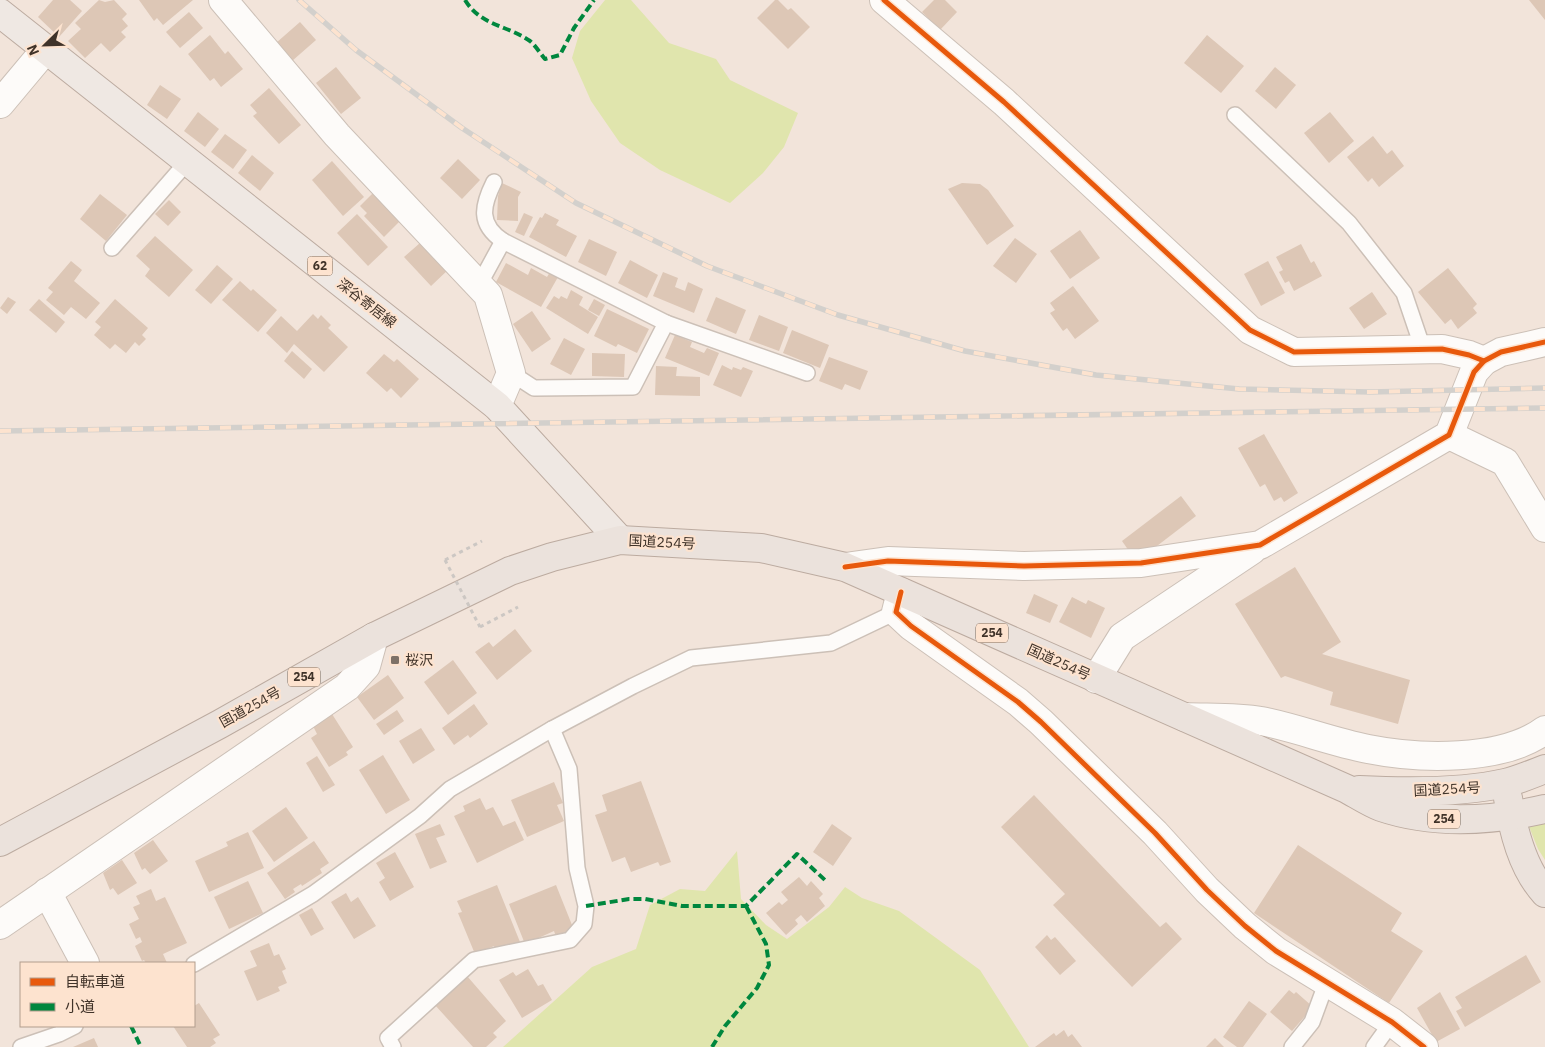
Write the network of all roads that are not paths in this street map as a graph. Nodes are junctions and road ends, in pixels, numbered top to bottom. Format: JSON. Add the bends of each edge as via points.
{"nodes":[{"id":1,"x":223,"y":0,"type":"edge"},
{"id":2,"x":884,"y":0,"type":"edge"},
{"id":3,"x":0,"y":13,"type":"edge"},
{"id":4,"x":46,"y":49,"type":"junction"},
{"id":5,"x":0,"y":104,"type":"edge"},
{"id":6,"x":1235,"y":115,"type":"dead end"},
{"id":7,"x":188,"y":161,"type":"junction"},
{"id":8,"x":494,"y":182,"type":"dead end"},
{"id":9,"x":503,"y":241,"type":"junction"},
{"id":10,"x":112,"y":248,"type":"dead end"},
{"id":11,"x":479,"y":285,"type":"junction"},
{"id":12,"x":666,"y":323,"type":"junction"},
{"id":13,"x":1545,"y":342,"type":"edge"},
{"id":14,"x":1423,"y":349,"type":"junction"},
{"id":15,"x":1484,"y":361,"type":"junction"},
{"id":16,"x":510,"y":373,"type":"junction"},
{"id":17,"x":807,"y":373,"type":"dead end"},
{"id":18,"x":497,"y":406,"type":"junction"},
{"id":19,"x":1449,"y":435,"type":"junction"},
{"id":20,"x":1545,"y":528,"type":"edge"},
{"id":21,"x":620,"y":540,"type":"junction"},
{"id":22,"x":1260,"y":545,"type":"junction"},
{"id":23,"x":845,"y":567,"type":"junction"},
{"id":24,"x":898,"y":602,"type":"junction"},
{"id":25,"x":374,"y":638,"type":"junction"},
{"id":26,"x":1096,"y":679,"type":"junction"},
{"id":27,"x":1181,"y":716,"type":"junction"},
{"id":28,"x":552,"y":729,"type":"junction"},
{"id":29,"x":1545,"y":730,"type":"edge"},
{"id":30,"x":1545,"y":769,"type":"edge"},
{"id":31,"x":1506,"y":783,"type":"junction"},
{"id":32,"x":1347,"y":789,"type":"junction"},
{"id":33,"x":1545,"y":809,"type":"edge"},
{"id":34,"x":1511,"y":816,"type":"junction"},
{"id":35,"x":0,"y":842,"type":"edge"},
{"id":36,"x":47,"y":892,"type":"junction"},
{"id":37,"x":1545,"y":892,"type":"edge"},
{"id":38,"x":0,"y":925,"type":"edge"},
{"id":39,"x":84,"y":962,"type":"edge"},
{"id":40,"x":195,"y":963,"type":"edge"},
{"id":41,"x":1327,"y":981,"type":"junction"},
{"id":42,"x":1392,"y":1022,"type":"junction"},
{"id":43,"x":73,"y":1027,"type":"edge"},
{"id":44,"x":21,"y":1047,"type":"edge"},
{"id":45,"x":392,"y":1047,"type":"edge"},
{"id":46,"x":1292,"y":1047,"type":"edge"},
{"id":47,"x":1374,"y":1047,"type":"edge"},
{"id":48,"x":1424,"y":1047,"type":"edge"}],
"edges":[{"from":1,"to":11,"type":"street","via":[[337,135]]},
{"from":2,"to":14,"type":"street","via":[[1004,102],[1250,330],[1294,352]]},
{"from":3,"to":4,"type":"main road","name":"深谷寄居線","number":"62"},
{"from":4,"to":5,"type":"street"},
{"from":4,"to":7,"type":"main road","name":"深谷寄居線","number":"62"},
{"from":6,"to":14,"type":"lane","via":[[1355,231],[1404,293]]},
{"from":7,"to":10,"type":"lane"},
{"from":7,"to":18,"type":"main road","name":"深谷寄居線","number":"62"},
{"from":8,"to":9,"type":"lane","via":[[484,216],[492,233]]},
{"from":9,"to":11,"type":"lane"},
{"from":9,"to":12,"type":"lane"},
{"from":11,"to":16,"type":"street","via":[[488,295]]},
{"from":12,"to":16,"type":"lane","via":[[633,387],[534,388]]},
{"from":12,"to":17,"type":"lane"},
{"from":13,"to":15,"type":"street","via":[[1501,352]]},
{"from":14,"to":15,"type":"street","via":[[1442,349]]},
{"from":15,"to":19,"type":"street","via":[[1474,372]]},
{"from":16,"to":18,"type":"street"},
{"from":18,"to":21,"type":"main road","name":"深谷寄居線","number":"62"},
{"from":19,"to":20,"type":"street","via":[[1505,462]]},
{"from":19,"to":22,"type":"street"},
{"from":21,"to":23,"type":"highway","name":"国道254号","number":"254","via":[[762,548]]},
{"from":21,"to":25,"type":"highway","name":"国道254号","number":"254","via":[[510,571]]},
{"from":22,"to":23,"type":"street","via":[[1141,564],[1024,566],[888,562]]},
{"from":22,"to":26,"type":"street","via":[[1122,637]]},
{"from":23,"to":24,"type":"highway","name":"国道254号","number":"254"},
{"from":24,"to":26,"type":"highway","name":"国道254号","number":"254"},
{"from":24,"to":28,"type":"lane","via":[[831,643],[691,658]]},
{"from":24,"to":41,"type":"street","via":[[910,626],[1018,702],[1155,832],[1207,890],[1245,926],[1276,951]]},
{"from":25,"to":35,"type":"highway","name":"国道254号","number":"254"},
{"from":25,"to":36,"type":"street","via":[[366,666],[347,687]]},
{"from":26,"to":27,"type":"highway","name":"国道254号","number":"254"},
{"from":27,"to":29,"type":"street","via":[[1260,721],[1368,749],[1420,756],[1478,754],[1518,744]]},
{"from":27,"to":32,"type":"highway","name":"国道254号","number":"254"},
{"from":28,"to":40,"type":"lane","via":[[450,789],[420,816],[313,894]]},
{"from":28,"to":45,"type":"lane","via":[[569,769],[577,868],[586,906],[584,924],[570,940],[474,960],[388,1038]]},
{"from":30,"to":31,"type":"highway","name":"国道254号","number":"254"},
{"from":31,"to":32,"type":"highway","name":"国道254号","number":"254","via":[[1481,788],[1386,792]]},
{"from":31,"to":34,"type":"highway"},
{"from":32,"to":34,"type":"highway","name":"国道254号","number":"254","via":[[1380,806],[1407,814],[1448,819]]},
{"from":33,"to":34,"type":"highway","name":"国道254号","number":"254"},
{"from":34,"to":37,"type":"highway","via":[[1535,882]]},
{"from":36,"to":38,"type":"street"},
{"from":36,"to":39,"type":"street"},
{"from":41,"to":42,"type":"street"},
{"from":41,"to":46,"type":"lane","via":[[1312,1022]]},
{"from":42,"to":47,"type":"lane"},
{"from":42,"to":48,"type":"street"},
{"from":43,"to":44,"type":"lane"}]}
